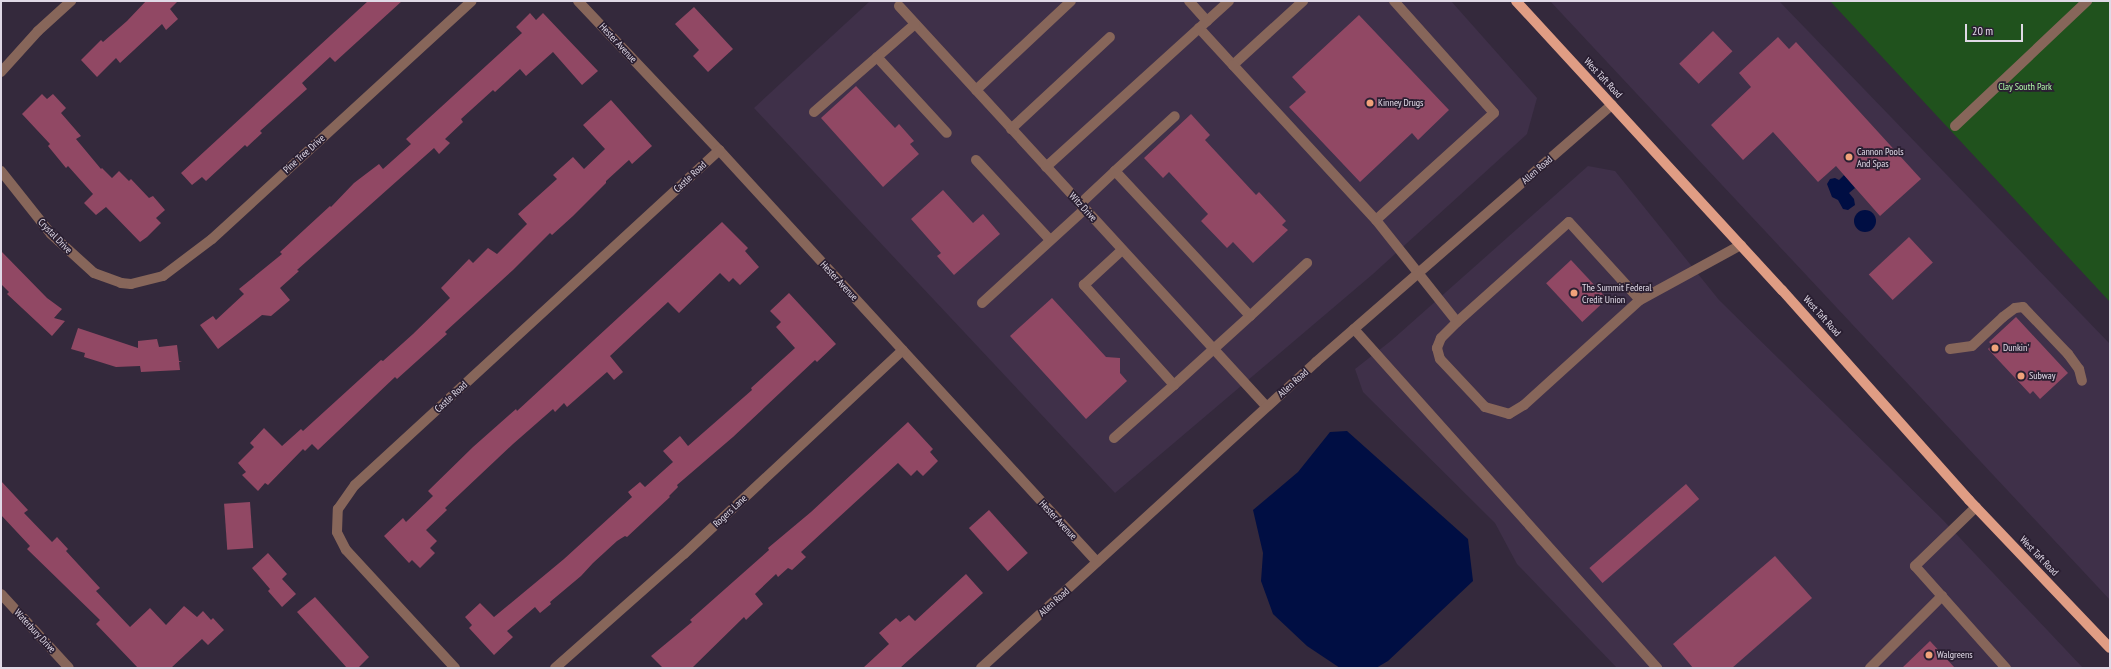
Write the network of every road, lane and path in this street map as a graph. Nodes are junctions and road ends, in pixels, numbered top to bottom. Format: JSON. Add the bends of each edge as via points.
{"nodes":[{"id":1,"x":71,"y":1,"type":"edge"},
{"id":2,"x":472,"y":1,"type":"edge"},
{"id":3,"x":578,"y":1,"type":"edge"},
{"id":4,"x":1071,"y":1,"type":"edge"},
{"id":5,"x":1189,"y":1,"type":"edge"},
{"id":6,"x":1229,"y":1,"type":"edge"},
{"id":7,"x":1303,"y":1,"type":"edge"},
{"id":8,"x":1394,"y":1,"type":"edge"},
{"id":9,"x":1516,"y":1,"type":"edge"},
{"id":10,"x":2087,"y":1,"type":"edge"},
{"id":11,"x":899,"y":6,"type":"dead end"},
{"id":12,"x":1207,"y":21,"type":"junction"},
{"id":13,"x":915,"y":24,"type":"junction"},
{"id":14,"x":1199,"y":28,"type":"junction"},
{"id":15,"x":1110,"y":37,"type":"dead end"},
{"id":16,"x":877,"y":57,"type":"junction"},
{"id":17,"x":1233,"y":65,"type":"junction"},
{"id":18,"x":1,"y":72,"type":"edge"},
{"id":19,"x":976,"y":90,"type":"junction"},
{"id":20,"x":1612,"y":105,"type":"junction"},
{"id":21,"x":814,"y":112,"type":"dead end"},
{"id":22,"x":1174,"y":116,"type":"dead end"},
{"id":23,"x":1955,"y":126,"type":"dead end"},
{"id":24,"x":1011,"y":128,"type":"junction"},
{"id":25,"x":947,"y":133,"type":"dead end"},
{"id":26,"x":719,"y":150,"type":"junction"},
{"id":27,"x":976,"y":160,"type":"dead end"},
{"id":28,"x":1046,"y":167,"type":"junction"},
{"id":29,"x":1,"y":171,"type":"edge"},
{"id":30,"x":1115,"y":171,"type":"junction"},
{"id":31,"x":1082,"y":207,"type":"junction"},
{"id":32,"x":1376,"y":220,"type":"junction"},
{"id":33,"x":1050,"y":240,"type":"junction"},
{"id":34,"x":1741,"y":245,"type":"junction"},
{"id":35,"x":1122,"y":250,"type":"junction"},
{"id":36,"x":1307,"y":264,"type":"dead end"},
{"id":37,"x":1418,"y":274,"type":"junction"},
{"id":38,"x":124,"y":283,"type":"joint"},
{"id":39,"x":1640,"y":300,"type":"junction"},
{"id":40,"x":982,"y":302,"type":"dead end"},
{"id":41,"x":1250,"y":316,"type":"junction"},
{"id":42,"x":1457,"y":322,"type":"junction"},
{"id":43,"x":1354,"y":329,"type":"junction"},
{"id":44,"x":1214,"y":349,"type":"junction"},
{"id":45,"x":1950,"y":349,"type":"dead end"},
{"id":46,"x":902,"y":350,"type":"junction"},
{"id":47,"x":2082,"y":381,"type":"dead end"},
{"id":48,"x":1174,"y":385,"type":"junction"},
{"id":49,"x":1267,"y":407,"type":"junction"},
{"id":50,"x":1114,"y":438,"type":"dead end"},
{"id":51,"x":1976,"y":507,"type":"junction"},
{"id":52,"x":1097,"y":562,"type":"junction"},
{"id":53,"x":1,"y":594,"type":"edge"},
{"id":54,"x":1942,"y":596,"type":"junction"},
{"id":55,"x":2110,"y":648,"type":"edge"},
{"id":56,"x":69,"y":668,"type":"edge"},
{"id":57,"x":455,"y":668,"type":"edge"},
{"id":58,"x":555,"y":668,"type":"edge"},
{"id":59,"x":981,"y":668,"type":"edge"},
{"id":60,"x":1657,"y":668,"type":"edge"},
{"id":61,"x":1870,"y":668,"type":"edge"},
{"id":62,"x":2006,"y":668,"type":"edge"}],
"edges":[{"from":1,"to":18,"type":"street","via":[[38,31]]},
{"from":2,"to":38,"type":"street","name":"Pine Tree Drive","via":[[212,239],[163,276],[131,284]]},
{"from":3,"to":26,"type":"street","name":"Hester Avenue"},
{"from":4,"to":19,"type":"street"},
{"from":5,"to":12,"type":"street"},
{"from":6,"to":12,"type":"street"},
{"from":7,"to":17,"type":"street"},
{"from":8,"to":32,"type":"street","via":[[1494,113]]},
{"from":9,"to":20,"type":"main road","name":"West Taft Road"},
{"from":10,"to":23,"type":"street"},
{"from":11,"to":13,"type":"street","name":"Witz Drive"},
{"from":12,"to":14,"type":"street"},
{"from":13,"to":16,"type":"street"},
{"from":13,"to":19,"type":"street","name":"Witz Drive"},
{"from":14,"to":17,"type":"street"},
{"from":14,"to":28,"type":"street"},
{"from":15,"to":24,"type":"street"},
{"from":16,"to":21,"type":"street"},
{"from":16,"to":25,"type":"street"},
{"from":17,"to":32,"type":"street"},
{"from":19,"to":24,"type":"street","name":"Witz Drive"},
{"from":20,"to":34,"type":"main road","name":"West Taft Road"},
{"from":20,"to":37,"type":"street","name":"Allen Road"},
{"from":22,"to":30,"type":"street"},
{"from":24,"to":28,"type":"street","name":"Witz Drive"},
{"from":26,"to":46,"type":"street","name":"Hester Avenue"},
{"from":26,"to":57,"type":"street","name":"Castle Road","via":[[355,485],[338,509],[337,532],[346,550]]},
{"from":27,"to":33,"type":"street"},
{"from":28,"to":31,"type":"street","name":"Witz Drive"},
{"from":29,"to":38,"type":"street","name":"Crystal Drive","via":[[51,234],[94,273]]},
{"from":30,"to":31,"type":"street"},
{"from":30,"to":41,"type":"street"},
{"from":31,"to":33,"type":"street"},
{"from":31,"to":35,"type":"street","name":"Witz Drive"},
{"from":32,"to":37,"type":"street"},
{"from":33,"to":40,"type":"street"},
{"from":34,"to":39,"type":"street"},
{"from":34,"to":51,"type":"main road","name":"West Taft Road"},
{"from":35,"to":44,"type":"street","name":"Witz Drive"},
{"from":35,"to":48,"type":"street","via":[[1084,285]]},
{"from":36,"to":41,"type":"street"},
{"from":37,"to":42,"type":"street"},
{"from":37,"to":43,"type":"street","name":"Allen Road"},
{"from":39,"to":42,"type":"street","via":[[1570,222]]},
{"from":39,"to":42,"type":"street","via":[[1524,405],[1509,414],[1485,407],[1440,359],[1437,348],[1441,338]]},
{"from":41,"to":44,"type":"street"},
{"from":43,"to":49,"type":"street","name":"Allen Road"},
{"from":43,"to":60,"type":"street"},
{"from":44,"to":48,"type":"street"},
{"from":44,"to":49,"type":"street","name":"Witz Drive"},
{"from":45,"to":47,"type":"street","via":[[1972,346],[2003,317],[2015,308],[2023,307],[2068,354],[2079,369]]},
{"from":46,"to":52,"type":"street","name":"Hester Avenue"},
{"from":46,"to":58,"type":"street","name":"Rogers Lane","via":[[690,548]]},
{"from":48,"to":50,"type":"street"},
{"from":49,"to":52,"type":"street","name":"Allen Road"},
{"from":51,"to":54,"type":"street","via":[[1915,566]]},
{"from":51,"to":55,"type":"main road","name":"West Taft Road"},
{"from":52,"to":59,"type":"street","name":"Allen Road"},
{"from":53,"to":56,"type":"street","name":"Waterbury Drive"},
{"from":54,"to":61,"type":"street"},
{"from":54,"to":62,"type":"street"}]}
